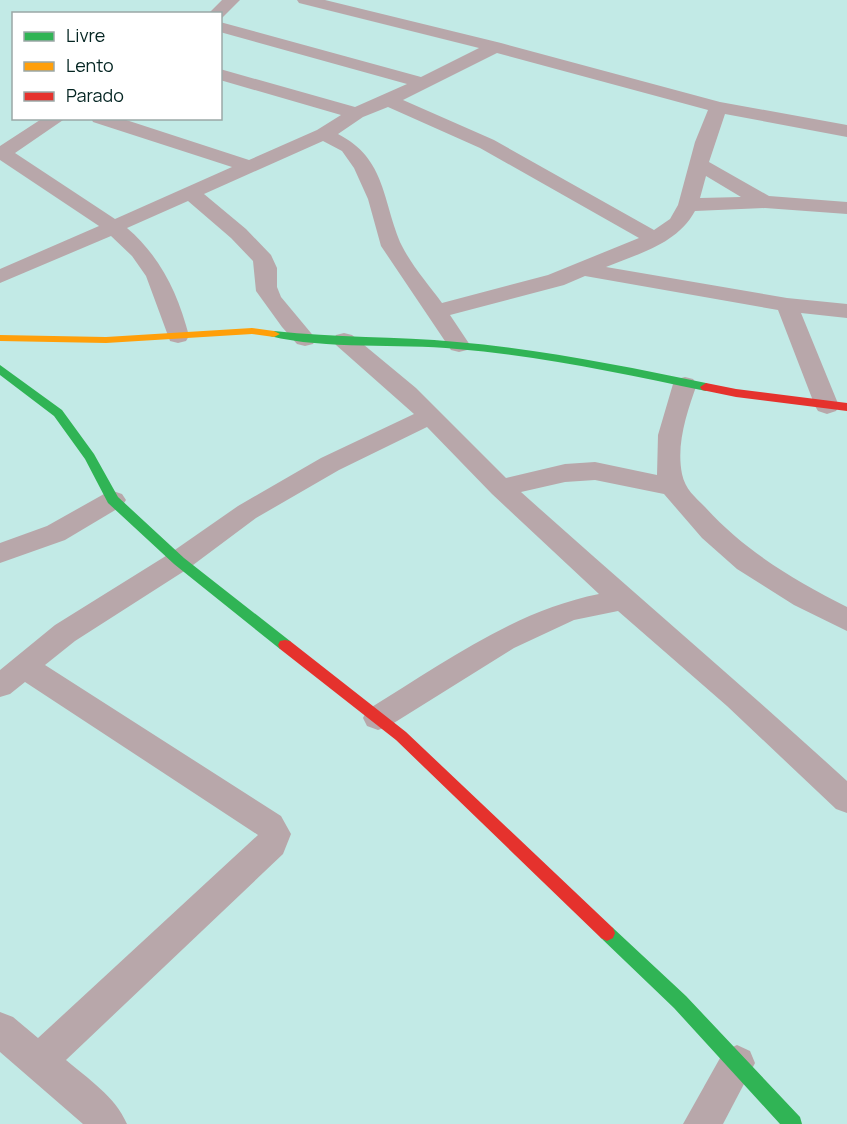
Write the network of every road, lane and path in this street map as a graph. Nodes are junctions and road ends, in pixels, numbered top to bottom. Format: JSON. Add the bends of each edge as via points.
{"nodes":[{"id":1,"x":232,"y":0,"type":"edge"},
{"id":2,"x":305,"y":0,"type":"edge"},
{"id":3,"x":218,"y":12,"type":"edge"},
{"id":4,"x":222,"y":28,"type":"edge"},
{"id":5,"x":495,"y":47,"type":"junction"},
{"id":6,"x":222,"y":75,"type":"edge"},
{"id":7,"x":421,"y":82,"type":"junction"},
{"id":8,"x":388,"y":100,"type":"junction"},
{"id":9,"x":718,"y":107,"type":"junction"},
{"id":10,"x":356,"y":113,"type":"junction"},
{"id":11,"x":54,"y":120,"type":"edge"},
{"id":12,"x":106,"y":120,"type":"edge"},
{"id":13,"x":847,"y":131,"type":"edge"},
{"id":14,"x":324,"y":134,"type":"junction"},
{"id":15,"x":1,"y":153,"type":"edge"},
{"id":16,"x":699,"y":164,"type":"junction"},
{"id":17,"x":250,"y":167,"type":"junction"},
{"id":18,"x":190,"y":193,"type":"junction"},
{"id":19,"x":765,"y":202,"type":"junction"},
{"id":20,"x":688,"y":205,"type":"junction"},
{"id":21,"x":847,"y":208,"type":"edge"},
{"id":22,"x":113,"y":226,"type":"junction"},
{"id":23,"x":655,"y":239,"type":"junction"},
{"id":24,"x":582,"y":269,"type":"junction"},
{"id":25,"x":0,"y":277,"type":"edge"},
{"id":26,"x":787,"y":305,"type":"junction"},
{"id":27,"x":437,"y":311,"type":"junction"},
{"id":28,"x":847,"y":311,"type":"edge"},
{"id":29,"x":178,"y":336,"type":"junction"},
{"id":30,"x":0,"y":338,"type":"edge"},
{"id":31,"x":305,"y":339,"type":"junction"},
{"id":32,"x":344,"y":340,"type":"junction"},
{"id":33,"x":459,"y":345,"type":"junction"},
{"id":34,"x":0,"y":369,"type":"edge"},
{"id":35,"x":685,"y":384,"type":"junction"},
{"id":36,"x":837,"y":406,"type":"edge"},
{"id":37,"x":430,"y":416,"type":"junction"},
{"id":38,"x":673,"y":487,"type":"junction"},
{"id":39,"x":501,"y":488,"type":"junction"},
{"id":40,"x":112,"y":500,"type":"junction"},
{"id":41,"x":0,"y":553,"type":"edge"},
{"id":42,"x":179,"y":561,"type":"junction"},
{"id":43,"x":623,"y":600,"type":"junction"},
{"id":44,"x":847,"y":620,"type":"edge"},
{"id":45,"x":12,"y":676,"type":"edge"},
{"id":46,"x":378,"y":718,"type":"junction"},
{"id":47,"x":847,"y":800,"type":"edge"},
{"id":48,"x":0,"y":1029,"type":"edge"},
{"id":49,"x":39,"y":1061,"type":"junction"},
{"id":50,"x":737,"y":1063,"type":"junction"},
{"id":51,"x":108,"y":1124,"type":"edge"},
{"id":52,"x":702,"y":1124,"type":"edge"},
{"id":53,"x":793,"y":1124,"type":"edge"}],
"edges":[{"from":1,"to":3,"type":"street"},
{"from":2,"to":5,"type":"street"},
{"from":4,"to":7,"type":"street"},
{"from":5,"to":7,"type":"street"},
{"from":5,"to":9,"type":"street"},
{"from":6,"to":10,"type":"street"},
{"from":7,"to":8,"type":"street"},
{"from":8,"to":10,"type":"street"},
{"from":8,"to":23,"type":"street","via":[[488,144]]},
{"from":9,"to":13,"type":"street"},
{"from":9,"to":16,"type":"street"},
{"from":10,"to":14,"type":"street"},
{"from":11,"to":15,"type":"street"},
{"from":12,"to":17,"type":"street"},
{"from":14,"to":17,"type":"street"},
{"from":14,"to":27,"type":"street","via":[[349,147],[364,167],[392,246]]},
{"from":15,"to":22,"type":"street"},
{"from":16,"to":19,"type":"street"},
{"from":16,"to":20,"type":"street"},
{"from":17,"to":18,"type":"street"},
{"from":18,"to":22,"type":"street"},
{"from":18,"to":31,"type":"street","via":[[264,261],[268,295]]},
{"from":19,"to":20,"type":"street"},
{"from":19,"to":21,"type":"street"},
{"from":20,"to":23,"type":"street","via":[[678,223]]},
{"from":22,"to":25,"type":"street"},
{"from":22,"to":29,"type":"street","via":[[151,266],[167,295]]},
{"from":23,"to":24,"type":"street"},
{"from":24,"to":26,"type":"street"},
{"from":24,"to":27,"type":"street","via":[[505,295]]},
{"from":26,"to":28,"type":"street"},
{"from":26,"to":36,"type":"street"},
{"from":27,"to":33,"type":"street"},
{"from":29,"to":30,"type":"street","via":[[106,340]]},
{"from":29,"to":31,"type":"street","via":[[252,331]]},
{"from":31,"to":32,"type":"street"},
{"from":32,"to":33,"type":"street"},
{"from":32,"to":37,"type":"street"},
{"from":33,"to":35,"type":"street","via":[[582,361]]},
{"from":34,"to":40,"type":"street","via":[[58,413],[90,457]]},
{"from":35,"to":36,"type":"street"},
{"from":35,"to":38,"type":"street","via":[[673,417],[668,455]]},
{"from":37,"to":39,"type":"street"},
{"from":37,"to":42,"type":"street","via":[[330,464],[247,512]]},
{"from":38,"to":39,"type":"street","via":[[595,471],[565,473]]},
{"from":38,"to":44,"type":"street","via":[[733,554],[770,580]]},
{"from":39,"to":43,"type":"street"},
{"from":40,"to":41,"type":"street","via":[[56,533]]},
{"from":40,"to":42,"type":"street"},
{"from":42,"to":45,"type":"street","via":[[64,633]]},
{"from":42,"to":46,"type":"street"},
{"from":43,"to":46,"type":"street","via":[[568,611],[504,640]]},
{"from":43,"to":47,"type":"street"},
{"from":45,"to":49,"type":"street","via":[[270,826],[275,834],[273,844]]},
{"from":46,"to":50,"type":"street","via":[[680,1002]]},
{"from":48,"to":49,"type":"street"},
{"from":49,"to":51,"type":"street"},
{"from":50,"to":52,"type":"street"},
{"from":50,"to":53,"type":"street"}]}
